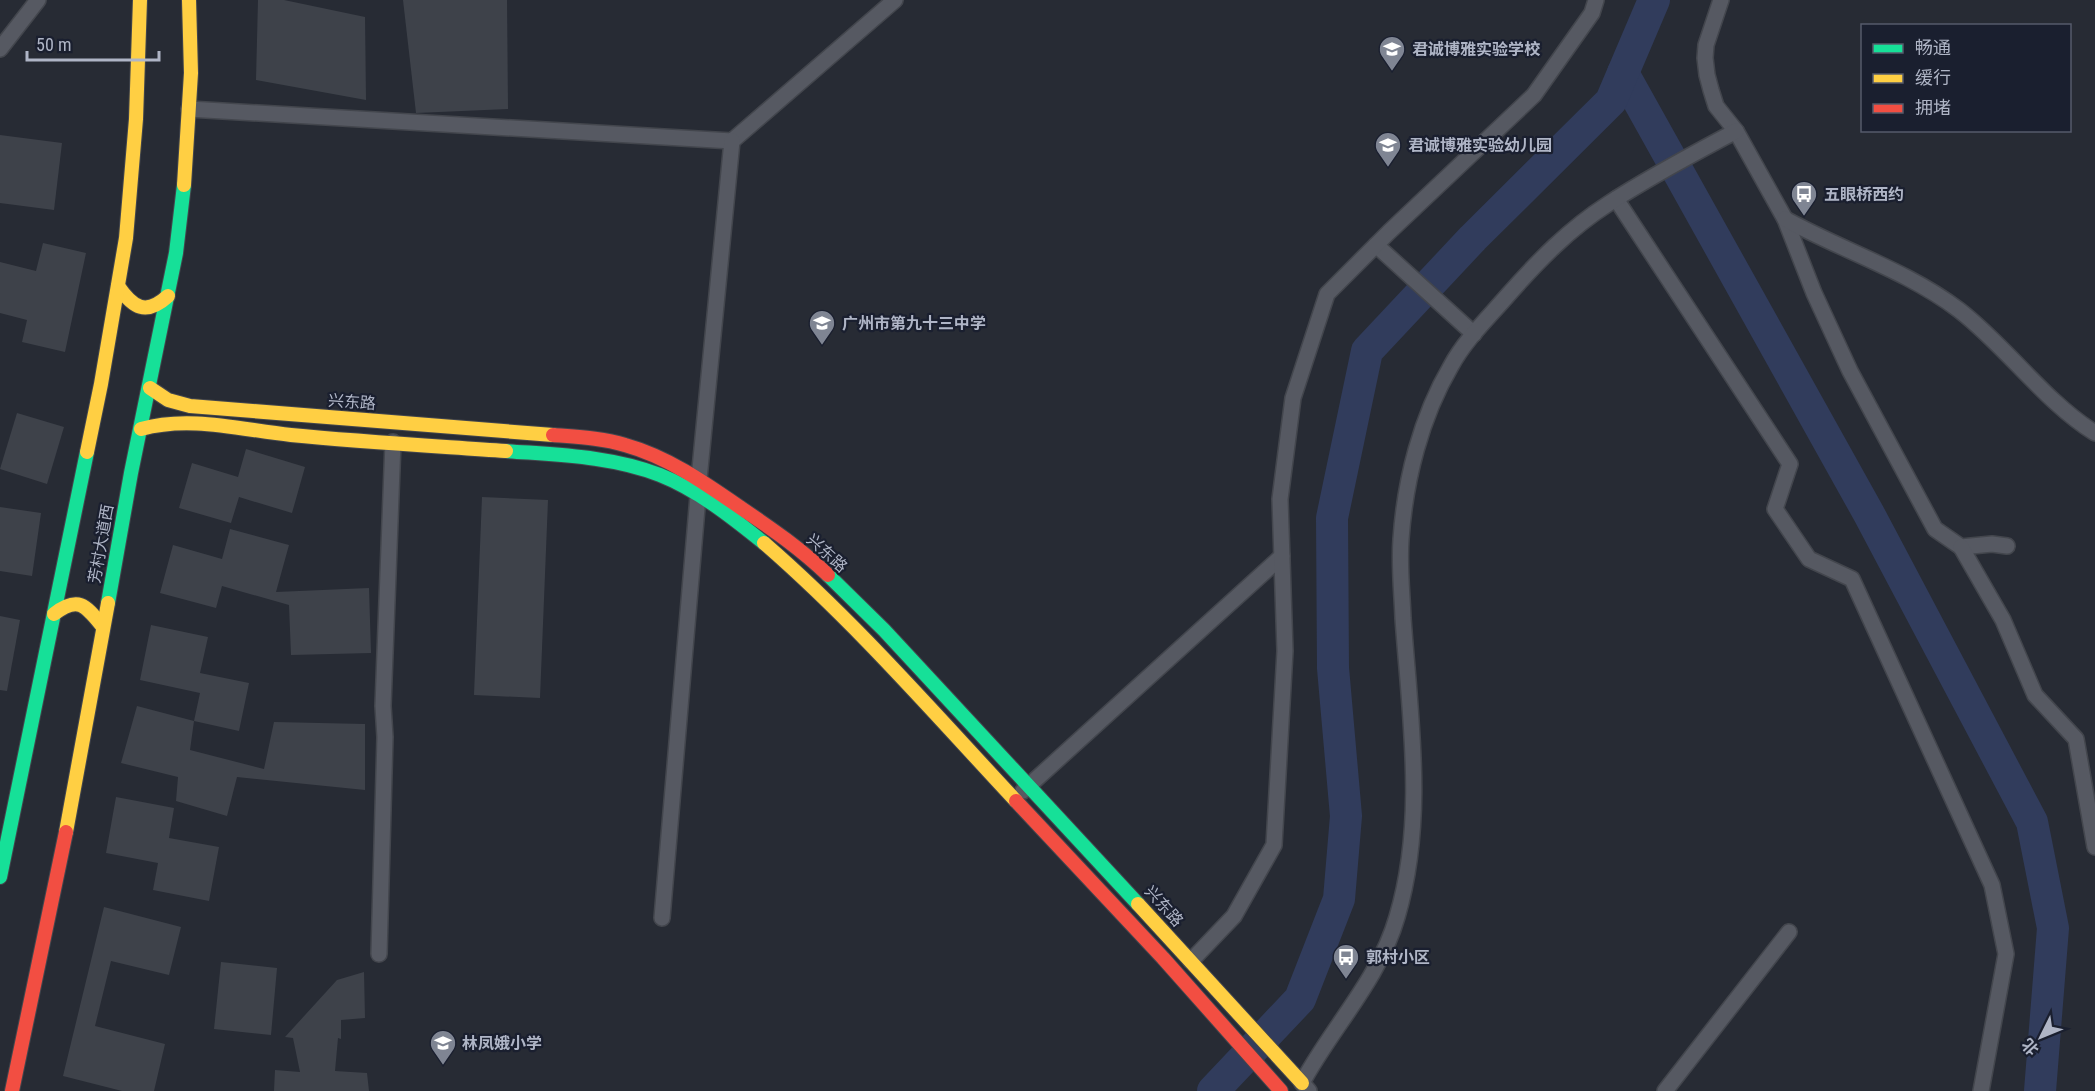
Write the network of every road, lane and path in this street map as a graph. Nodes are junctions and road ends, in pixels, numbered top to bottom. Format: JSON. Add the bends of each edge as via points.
{"nodes":[{"id":1,"x":38,"y":0,"type":"edge"},
{"id":2,"x":140,"y":0,"type":"edge"},
{"id":3,"x":189,"y":0,"type":"edge"},
{"id":4,"x":895,"y":0,"type":"edge"},
{"id":5,"x":1596,"y":0,"type":"edge"},
{"id":6,"x":1721,"y":0,"type":"edge"},
{"id":7,"x":0,"y":49,"type":"edge"},
{"id":8,"x":189,"y":110,"type":"junction"},
{"id":9,"x":1736,"y":131,"type":"junction"},
{"id":10,"x":732,"y":141,"type":"junction"},
{"id":11,"x":1616,"y":199,"type":"junction"},
{"id":12,"x":1785,"y":219,"type":"junction"},
{"id":13,"x":1376,"y":244,"type":"junction"},
{"id":14,"x":118,"y":286,"type":"junction"},
{"id":15,"x":168,"y":296,"type":"junction"},
{"id":16,"x":1474,"y":334,"type":"junction"},
{"id":17,"x":150,"y":388,"type":"junction"},
{"id":18,"x":141,"y":429,"type":"junction"},
{"id":19,"x":2095,"y":433,"type":"edge"},
{"id":20,"x":393,"y":442,"type":"junction"},
{"id":21,"x":699,"y":479,"type":"junction"},
{"id":22,"x":698,"y":496,"type":"junction"},
{"id":23,"x":2007,"y":546,"type":"dead end"},
{"id":24,"x":1961,"y":547,"type":"junction"},
{"id":25,"x":1282,"y":556,"type":"junction"},
{"id":26,"x":54,"y":614,"type":"junction"},
{"id":27,"x":103,"y":627,"type":"junction"},
{"id":28,"x":1030,"y":785,"type":"junction"},
{"id":29,"x":1014,"y":799,"type":"junction"},
{"id":30,"x":2095,"y":847,"type":"edge"},
{"id":31,"x":0,"y":877,"type":"edge"},
{"id":32,"x":662,"y":918,"type":"dead end"},
{"id":33,"x":1789,"y":932,"type":"dead end"},
{"id":34,"x":379,"y":954,"type":"dead end"},
{"id":35,"x":1191,"y":961,"type":"junction"},
{"id":36,"x":1302,"y":1089,"type":"edge"},
{"id":37,"x":12,"y":1091,"type":"edge"},
{"id":38,"x":1281,"y":1091,"type":"edge"},
{"id":39,"x":1665,"y":1091,"type":"edge"},
{"id":40,"x":1981,"y":1091,"type":"edge"}],
"edges":[{"from":1,"to":7,"type":"street"},
{"from":2,"to":14,"type":"main road","name":"芳村大道西","via":[[131,192]]},
{"from":3,"to":8,"type":"main road","name":"芳村大道西"},
{"from":4,"to":10,"type":"street"},
{"from":5,"to":13,"type":"street","via":[[1592,13],[1534,95]]},
{"from":6,"to":9,"type":"street","via":[[1706,45],[1707,75],[1716,106]]},
{"from":8,"to":10,"type":"street"},
{"from":8,"to":15,"type":"main road","name":"芳村大道西","via":[[187,161]]},
{"from":9,"to":11,"type":"street"},
{"from":9,"to":12,"type":"street"},
{"from":10,"to":21,"type":"street"},
{"from":11,"to":16,"type":"street","via":[[1546,253]]},
{"from":11,"to":40,"type":"street","via":[[1790,464],[1775,509],[1809,559],[1852,579],[1992,885],[2006,954]]},
{"from":12,"to":19,"type":"street","via":[[1938,295]]},
{"from":12,"to":24,"type":"street","via":[[1850,372],[1935,529]]},
{"from":13,"to":16,"type":"street"},
{"from":13,"to":25,"type":"street","via":[[1327,294],[1293,398],[1280,499]]},
{"from":14,"to":15,"type":"main road","via":[[130,303],[142,308],[161,304]]},
{"from":14,"to":26,"type":"main road","name":"芳村大道西"},
{"from":15,"to":17,"type":"main road","name":"芳村大道西"},
{"from":16,"to":36,"type":"street","via":[[1451,366],[1425,424],[1403,514],[1401,572],[1413,822],[1411,855],[1397,918],[1377,967],[1323,1046]]},
{"from":17,"to":18,"type":"main road","name":"芳村大道西"},
{"from":17,"to":21,"type":"main road","name":"兴东路","via":[[159,397],[190,406],[588,438],[644,451]]},
{"from":18,"to":20,"type":"main road","name":"兴东路","via":[[156,424],[187,424]]},
{"from":18,"to":27,"type":"main road","name":"芳村大道西"},
{"from":20,"to":22,"type":"main road","name":"兴东路","via":[[586,457],[627,464],[663,476]]},
{"from":20,"to":34,"type":"street"},
{"from":21,"to":28,"type":"main road","name":"兴东路","via":[[782,536],[829,576]]},
{"from":22,"to":29,"type":"main road","name":"兴东路","via":[[767,545],[829,601]]},
{"from":22,"to":32,"type":"street"},
{"from":23,"to":24,"type":"street"},
{"from":24,"to":30,"type":"street","via":[[2003,620],[2035,695],[2076,739]]},
{"from":25,"to":28,"type":"street"},
{"from":25,"to":35,"type":"street","via":[[1285,651],[1274,845],[1234,916]]},
{"from":26,"to":27,"type":"main road","via":[[66,604],[81,604]]},
{"from":26,"to":31,"type":"main road","name":"芳村大道西"},
{"from":27,"to":37,"type":"main road","name":"芳村大道西","via":[[70,811]]},
{"from":28,"to":29,"type":"street"},
{"from":28,"to":35,"type":"main road","name":"兴东路"},
{"from":29,"to":38,"type":"main road","name":"兴东路"},
{"from":33,"to":39,"type":"street"},
{"from":35,"to":36,"type":"main road","name":"兴东路"}]}
